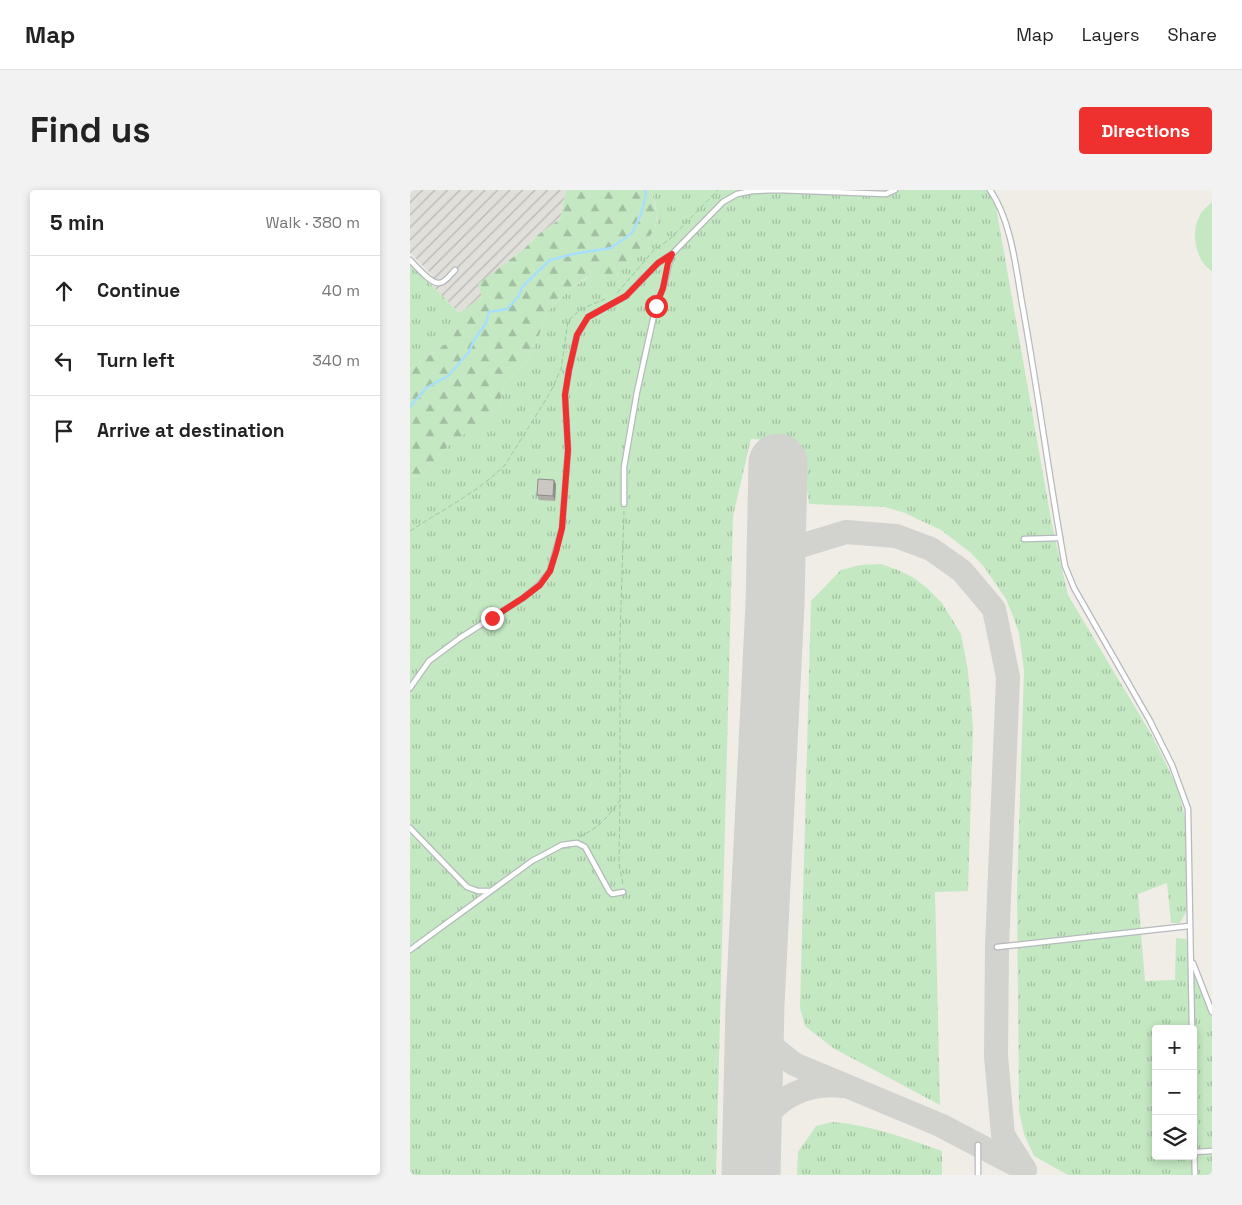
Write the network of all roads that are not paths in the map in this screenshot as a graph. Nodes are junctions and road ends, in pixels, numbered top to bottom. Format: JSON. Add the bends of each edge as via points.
{"nodes":[{"id":1,"x":895,"y":190,"type":"edge"},
{"id":2,"x":990,"y":190,"type":"edge"},
{"id":3,"x":672,"y":254,"type":"junction"},
{"id":4,"x":410,"y":260,"type":"edge"},
{"id":5,"x":455,"y":270,"type":"dead end"},
{"id":6,"x":624,"y":504,"type":"road end"},
{"id":7,"x":1060,"y":538,"type":"junction"},
{"id":8,"x":1024,"y":539,"type":"dead end"},
{"id":9,"x":410,"y":688,"type":"edge"},
{"id":10,"x":410,"y":828,"type":"edge"},
{"id":11,"x":492,"y":891,"type":"junction"},
{"id":12,"x":623,"y":892,"type":"road end"},
{"id":13,"x":1190,"y":926,"type":"junction"},
{"id":14,"x":997,"y":947,"type":"dead end"},
{"id":15,"x":410,"y":950,"type":"edge"},
{"id":16,"x":1191,"y":960,"type":"junction"},
{"id":17,"x":1212,"y":1012,"type":"edge"},
{"id":18,"x":1192,"y":1025,"type":"edge"},
{"id":19,"x":978,"y":1145,"type":"dead end"},
{"id":20,"x":1212,"y":1151,"type":"edge"},
{"id":21,"x":1197,"y":1152,"type":"edge"},
{"id":22,"x":1194,"y":1160,"type":"edge"},
{"id":23,"x":978,"y":1175,"type":"edge"},
{"id":24,"x":1195,"y":1175,"type":"edge"}],
"edges":[{"from":1,"to":3,"type":"lane","via":[[886,194],[777,190],[737,194],[723,202]]},
{"from":2,"to":7,"type":"lane","via":[[1005,222],[1015,267]]},
{"from":3,"to":6,"type":"lane","via":[[656,306],[637,392],[624,467]]},
{"from":3,"to":9,"type":"lane","via":[[658,263],[626,296],[588,317],[577,335],[565,395],[568,450],[562,528],[550,571],[540,585],[523,598],[429,661]]},
{"from":4,"to":5,"type":"lane","via":[[432,282],[444,281]]},
{"from":7,"to":8,"type":"lane"},
{"from":7,"to":13,"type":"lane","via":[[1065,566],[1074,588],[1150,721],[1181,787],[1188,809]]},
{"from":10,"to":11,"type":"lane","via":[[467,888]]},
{"from":11,"to":12,"type":"lane","via":[[532,861],[562,845],[577,843],[585,847],[609,891],[612,894]]},
{"from":11,"to":15,"type":"lane"},
{"from":13,"to":14,"type":"lane"},
{"from":13,"to":16,"type":"lane"},
{"from":16,"to":17,"type":"lane"},
{"from":16,"to":18,"type":"lane"},
{"from":19,"to":23,"type":"lane"},
{"from":20,"to":21,"type":"lane"},
{"from":22,"to":24,"type":"lane"}]}
